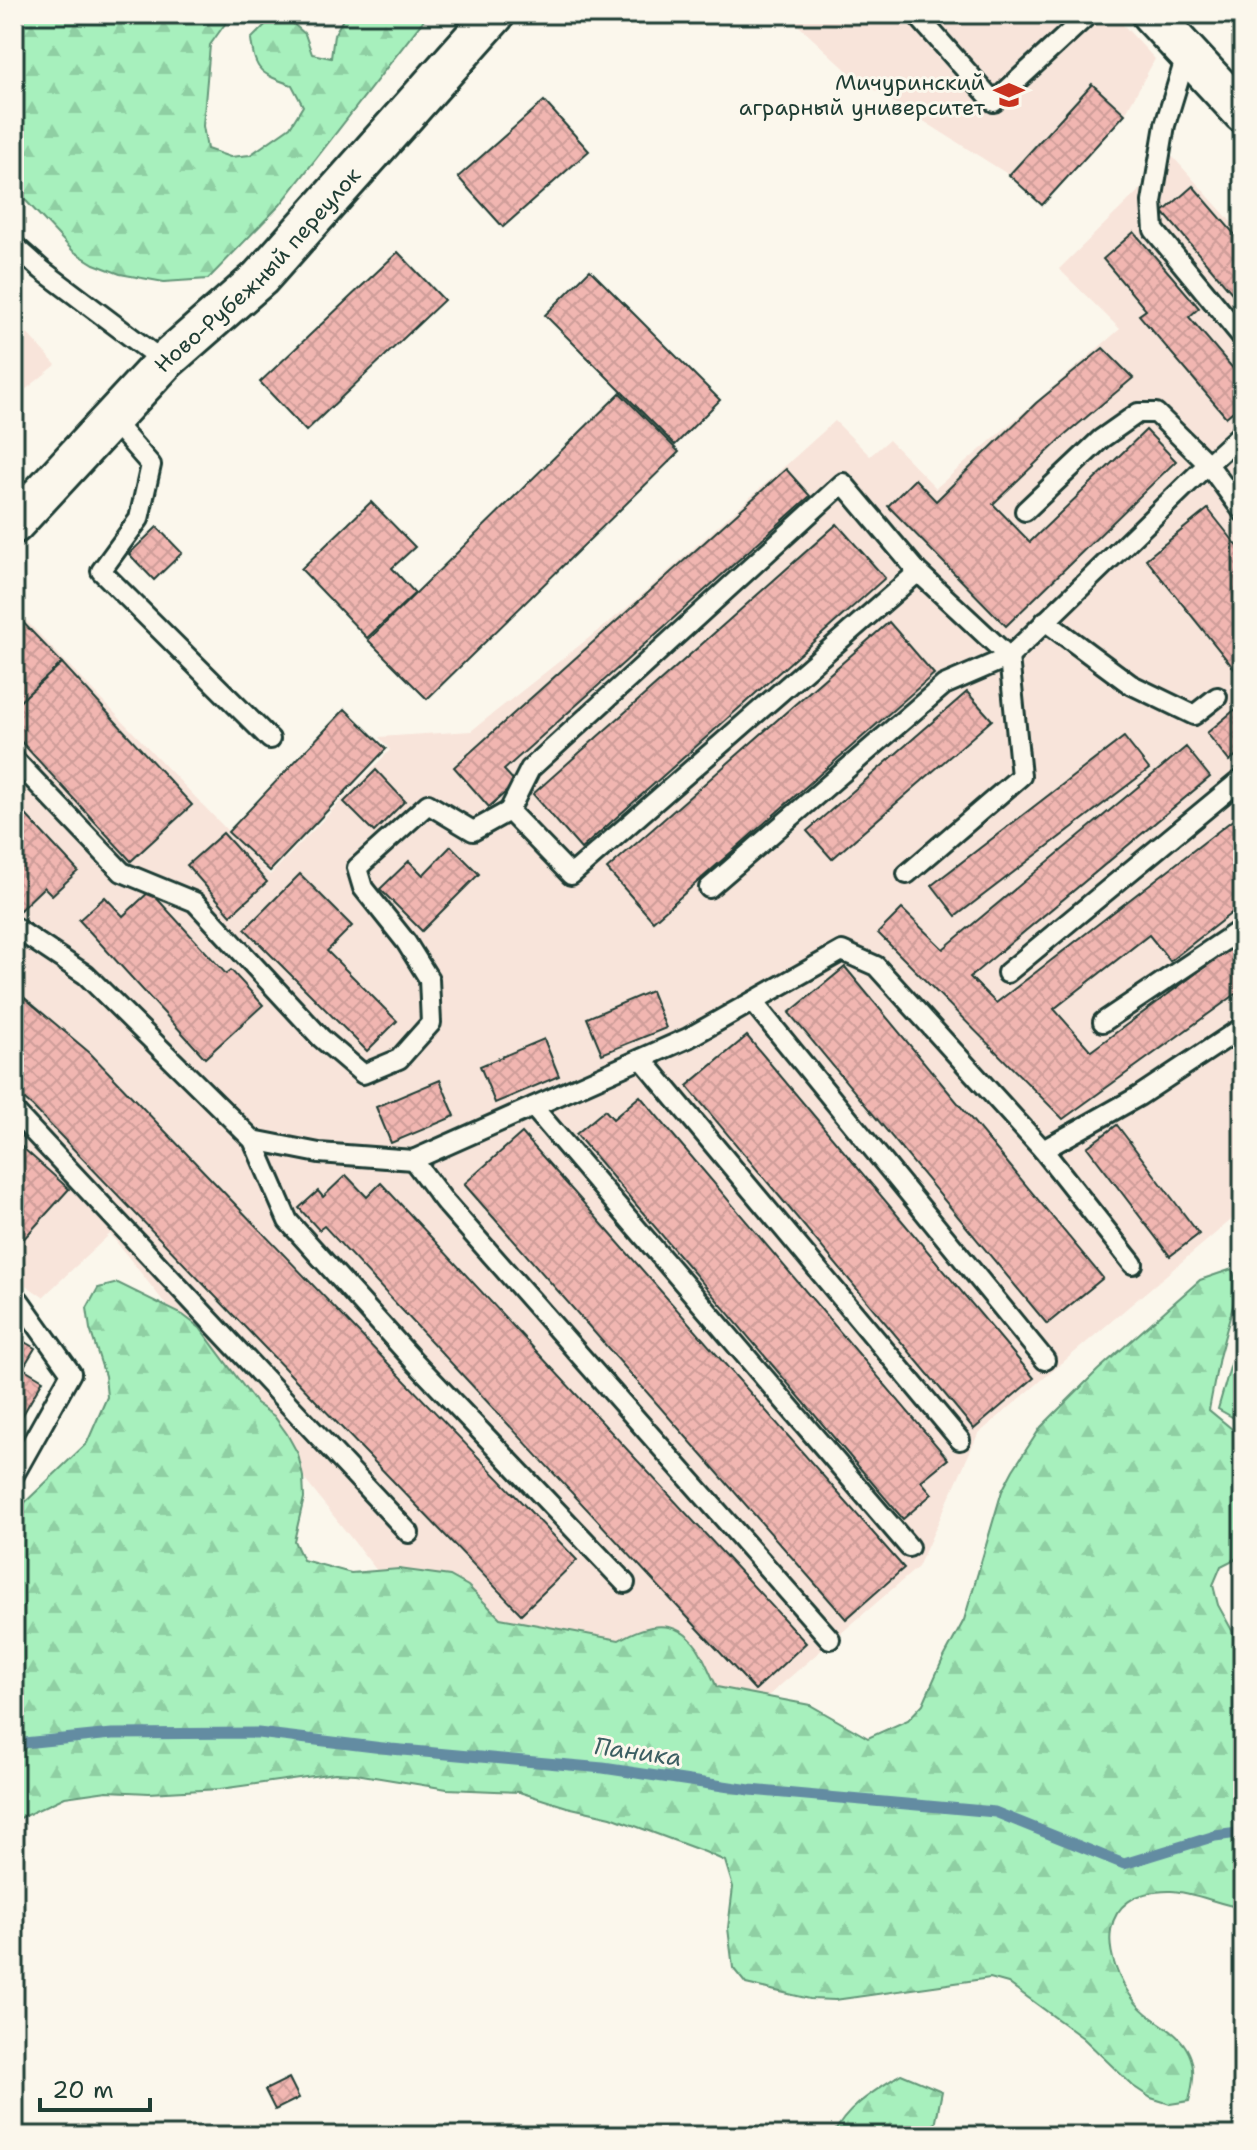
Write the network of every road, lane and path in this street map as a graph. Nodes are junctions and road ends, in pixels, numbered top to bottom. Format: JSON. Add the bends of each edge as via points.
{"nodes":[{"id":1,"x":495,"y":14,"type":"edge"},
{"id":2,"x":916,"y":14,"type":"edge"},
{"id":3,"x":1089,"y":14,"type":"edge"},
{"id":4,"x":1151,"y":14,"type":"edge"},
{"id":5,"x":1187,"y":53,"type":"junction"},
{"id":6,"x":1243,"y":113,"type":"edge"},
{"id":7,"x":14,"y":245,"type":"edge"},
{"id":8,"x":1243,"y":338,"type":"edge"},
{"id":9,"x":164,"y":362,"type":"junction"},
{"id":10,"x":111,"y":419,"type":"junction"},
{"id":11,"x":1243,"y":432,"type":"edge"},
{"id":12,"x":1208,"y":464,"type":"junction"},
{"id":13,"x":1025,"y":511,"type":"dead end"},
{"id":14,"x":1243,"y":512,"type":"edge"},
{"id":15,"x":14,"y":524,"type":"edge"},
{"id":16,"x":918,"y":572,"type":"junction"},
{"id":17,"x":1045,"y":621,"type":"junction"},
{"id":18,"x":1009,"y":657,"type":"junction"},
{"id":19,"x":1217,"y":697,"type":"dead end"},
{"id":20,"x":270,"y":739,"type":"dead end"},
{"id":21,"x":14,"y":759,"type":"edge"},
{"id":22,"x":1243,"y":778,"type":"edge"},
{"id":23,"x":509,"y":811,"type":"junction"},
{"id":24,"x":907,"y":874,"type":"dead end"},
{"id":25,"x":709,"y":888,"type":"dead end"},
{"id":26,"x":14,"y":927,"type":"edge"},
{"id":27,"x":1243,"y":928,"type":"edge"},
{"id":28,"x":1007,"y":973,"type":"dead end"},
{"id":29,"x":753,"y":1002,"type":"junction"},
{"id":30,"x":1103,"y":1022,"type":"dead end"},
{"id":31,"x":1243,"y":1027,"type":"edge"},
{"id":32,"x":642,"y":1059,"type":"junction"},
{"id":33,"x":533,"y":1107,"type":"junction"},
{"id":34,"x":14,"y":1111,"type":"edge"},
{"id":35,"x":253,"y":1140,"type":"junction"},
{"id":36,"x":1043,"y":1150,"type":"junction"},
{"id":37,"x":413,"y":1160,"type":"junction"},
{"id":38,"x":1133,"y":1264,"type":"dead end"},
{"id":39,"x":14,"y":1298,"type":"edge"},
{"id":40,"x":1045,"y":1360,"type":"dead end"},
{"id":41,"x":960,"y":1440,"type":"dead end"},
{"id":42,"x":14,"y":1475,"type":"edge"},
{"id":43,"x":409,"y":1533,"type":"dead end"},
{"id":44,"x":909,"y":1547,"type":"dead end"},
{"id":45,"x":625,"y":1583,"type":"dead end"},
{"id":46,"x":830,"y":1639,"type":"dead end"}],
"edges":[{"from":1,"to":9,"type":"street","name":"Ново-Рубежный переулок","via":[[260,278]]},
{"from":2,"to":3,"type":"lane","via":[[994,102]]},
{"from":4,"to":5,"type":"street"},
{"from":5,"to":6,"type":"street"},
{"from":5,"to":8,"type":"lane","via":[[1165,125],[1152,202],[1154,230]]},
{"from":7,"to":9,"type":"lane"},
{"from":9,"to":10,"type":"street","name":"Ново-Рубежный переулок"},
{"from":10,"to":15,"type":"street","name":"Ново-Рубежный переулок"},
{"from":10,"to":20,"type":"lane","via":[[151,465],[139,519],[101,571]]},
{"from":11,"to":12,"type":"lane"},
{"from":12,"to":13,"type":"lane","via":[[1156,413],[1138,413],[1101,439]]},
{"from":12,"to":14,"type":"lane"},
{"from":12,"to":17,"type":"lane"},
{"from":16,"to":18,"type":"lane"},
{"from":16,"to":23,"type":"lane","via":[[571,875]]},
{"from":16,"to":23,"type":"lane","via":[[843,483],[530,769]]},
{"from":17,"to":18,"type":"lane"},
{"from":17,"to":19,"type":"lane","via":[[1130,684],[1194,715]]},
{"from":18,"to":24,"type":"lane","via":[[1021,776]]},
{"from":18,"to":25,"type":"lane","via":[[944,685]]},
{"from":21,"to":23,"type":"lane","via":[[122,872],[195,902],[321,1038],[363,1074],[399,1059],[431,1023],[429,979],[363,888],[357,868],[428,804],[473,831]]},
{"from":22,"to":28,"type":"lane"},
{"from":26,"to":35,"type":"lane","via":[[86,975]]},
{"from":27,"to":30,"type":"lane"},
{"from":29,"to":32,"type":"lane"},
{"from":29,"to":36,"type":"lane","via":[[842,951],[876,966]]},
{"from":29,"to":40,"type":"lane"},
{"from":31,"to":36,"type":"lane","via":[[1139,1096]]},
{"from":32,"to":33,"type":"lane"},
{"from":32,"to":41,"type":"lane"},
{"from":33,"to":37,"type":"lane"},
{"from":33,"to":44,"type":"lane"},
{"from":34,"to":43,"type":"lane"},
{"from":35,"to":37,"type":"lane","via":[[319,1153]]},
{"from":35,"to":45,"type":"lane","via":[[288,1221]]},
{"from":36,"to":38,"type":"lane"},
{"from":37,"to":46,"type":"lane"},
{"from":39,"to":42,"type":"lane","via":[[71,1373]]}]}
